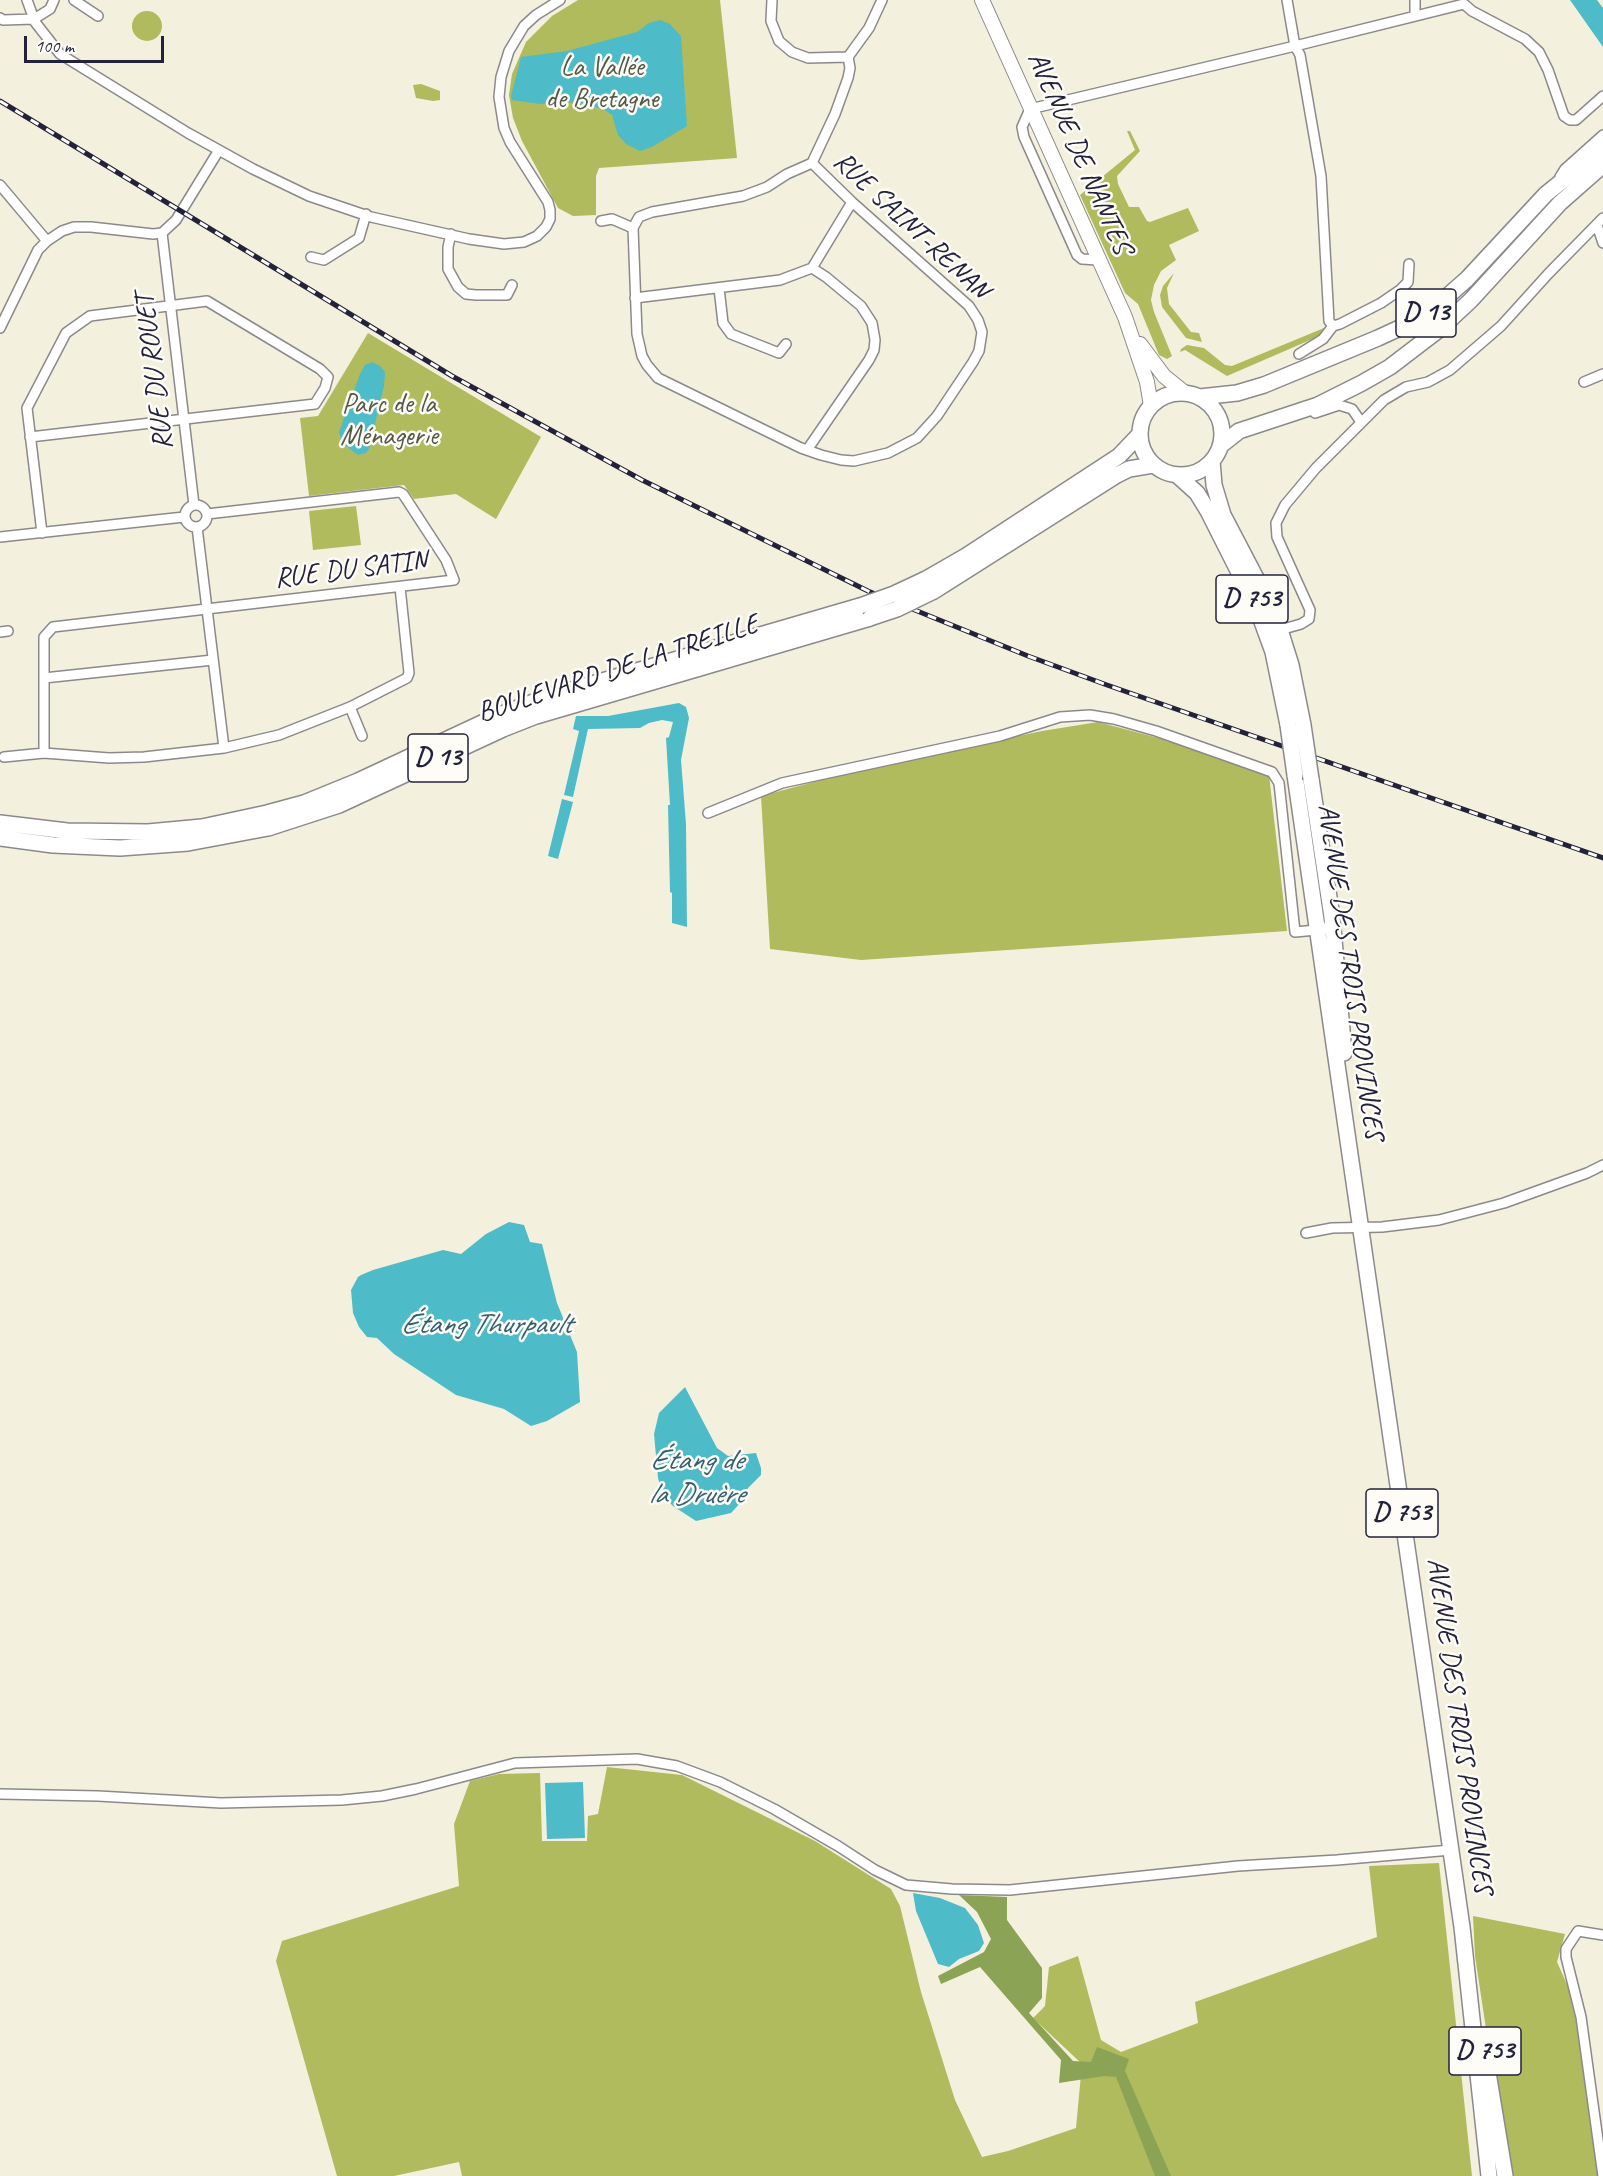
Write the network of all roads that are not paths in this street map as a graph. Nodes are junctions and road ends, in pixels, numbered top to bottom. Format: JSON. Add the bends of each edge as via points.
{"nodes":[{"id":1,"x":27,"y":0,"type":"edge"},
{"id":2,"x":54,"y":0,"type":"edge"},
{"id":3,"x":74,"y":0,"type":"edge"},
{"id":4,"x":560,"y":0,"type":"edge"},
{"id":5,"x":772,"y":0,"type":"edge"},
{"id":6,"x":882,"y":0,"type":"edge"},
{"id":7,"x":982,"y":0,"type":"edge"},
{"id":8,"x":1287,"y":0,"type":"edge"},
{"id":9,"x":1414,"y":0,"type":"edge"},
{"id":10,"x":1463,"y":2,"type":"edge"},
{"id":11,"x":98,"y":16,"type":"dead end"},
{"id":12,"x":1415,"y":16,"type":"junction"},
{"id":13,"x":1,"y":19,"type":"edge"},
{"id":14,"x":34,"y":19,"type":"junction"},
{"id":15,"x":1295,"y":46,"type":"junction"},
{"id":16,"x":848,"y":57,"type":"junction"},
{"id":17,"x":1603,"y":96,"type":"edge"},
{"id":18,"x":1030,"y":109,"type":"junction"},
{"id":19,"x":1603,"y":135,"type":"edge"},
{"id":20,"x":1603,"y":148,"type":"edge"},
{"id":21,"x":219,"y":150,"type":"junction"},
{"id":22,"x":812,"y":163,"type":"junction"},
{"id":23,"x":1603,"y":165,"type":"edge"},
{"id":24,"x":0,"y":185,"type":"edge"},
{"id":25,"x":1546,"y":195,"type":"junction"},
{"id":26,"x":852,"y":202,"type":"junction"},
{"id":27,"x":366,"y":214,"type":"junction"},
{"id":28,"x":601,"y":220,"type":"dead end"},
{"id":29,"x":1600,"y":221,"type":"edge"},
{"id":30,"x":633,"y":228,"type":"junction"},
{"id":31,"x":162,"y":233,"type":"junction"},
{"id":32,"x":451,"y":234,"type":"junction"},
{"id":33,"x":47,"y":241,"type":"junction"},
{"id":34,"x":1603,"y":243,"type":"edge"},
{"id":35,"x":311,"y":257,"type":"dead end"},
{"id":36,"x":1409,"y":264,"type":"dead end"},
{"id":37,"x":812,"y":268,"type":"junction"},
{"id":38,"x":512,"y":285,"type":"dead end"},
{"id":39,"x":719,"y":288,"type":"junction"},
{"id":40,"x":635,"y":298,"type":"junction"},
{"id":41,"x":170,"y":306,"type":"junction"},
{"id":42,"x":1333,"y":326,"type":"junction"},
{"id":43,"x":1129,"y":327,"type":"junction"},
{"id":44,"x":0,"y":328,"type":"edge"},
{"id":45,"x":786,"y":344,"type":"dead end"},
{"id":46,"x":1299,"y":354,"type":"dead end"},
{"id":47,"x":1603,"y":374,"type":"edge"},
{"id":48,"x":1584,"y":382,"type":"dead end"},
{"id":49,"x":1185,"y":393,"type":"junction"},
{"id":50,"x":1200,"y":397,"type":"junction"},
{"id":51,"x":1151,"y":406,"type":"junction"},
{"id":52,"x":184,"y":420,"type":"junction"},
{"id":53,"x":1274,"y":420,"type":"junction"},
{"id":54,"x":1361,"y":422,"type":"junction"},
{"id":55,"x":1140,"y":434,"type":"junction"},
{"id":56,"x":30,"y":437,"type":"junction"},
{"id":57,"x":1220,"y":446,"type":"junction"},
{"id":58,"x":807,"y":450,"type":"junction"},
{"id":59,"x":1212,"y":461,"type":"junction"},
{"id":60,"x":1153,"y":465,"type":"junction"},
{"id":61,"x":1177,"y":475,"type":"junction"},
{"id":62,"x":194,"y":505,"type":"junction"},
{"id":63,"x":207,"y":514,"type":"junction"},
{"id":64,"x":184,"y":517,"type":"junction"},
{"id":65,"x":197,"y":527,"type":"junction"},
{"id":66,"x":42,"y":533,"type":"junction"},
{"id":67,"x":0,"y":537,"type":"edge"},
{"id":68,"x":930,"y":585,"type":"junction"},
{"id":69,"x":400,"y":587,"type":"junction"},
{"id":70,"x":207,"y":609,"type":"junction"},
{"id":71,"x":865,"y":612,"type":"junction"},
{"id":72,"x":1280,"y":630,"type":"junction"},
{"id":73,"x":213,"y":660,"type":"junction"},
{"id":74,"x":44,"y":678,"type":"junction"},
{"id":75,"x":350,"y":707,"type":"junction"},
{"id":76,"x":1295,"y":725,"type":"junction"},
{"id":77,"x":362,"y":736,"type":"dead end"},
{"id":78,"x":224,"y":748,"type":"junction"},
{"id":79,"x":44,"y":753,"type":"junction"},
{"id":80,"x":4,"y":757,"type":"dead end"},
{"id":81,"x":708,"y":813,"type":"dead end"},
{"id":82,"x":0,"y":823,"type":"edge"},
{"id":83,"x":0,"y":838,"type":"edge"},
{"id":84,"x":1332,"y":917,"type":"junction"},
{"id":85,"x":1317,"y":931,"type":"junction"},
{"id":86,"x":1603,"y":1165,"type":"edge"},
{"id":87,"x":1354,"y":1176,"type":"junction"},
{"id":88,"x":1361,"y":1226,"type":"junction"},
{"id":89,"x":1306,"y":1233,"type":"dead end"},
{"id":90,"x":0,"y":1794,"type":"edge"},
{"id":91,"x":1451,"y":1850,"type":"junction"},
{"id":92,"x":1462,"y":1927,"type":"junction"},
{"id":93,"x":1603,"y":1935,"type":"edge"},
{"id":94,"x":1490,"y":2176,"type":"edge"},
{"id":95,"x":1505,"y":2176,"type":"edge"},
{"id":96,"x":1603,"y":2176,"type":"edge"}],
"edges":[{"from":1,"to":14,"type":"street"},
{"from":2,"to":14,"type":"street","via":[[50,9]]},
{"from":3,"to":11,"type":"street"},
{"from":4,"to":32,"type":"street","via":[[524,26],[509,51],[499,97],[507,135],[548,202],[550,219],[537,236],[524,242],[504,244]]},
{"from":5,"to":16,"type":"street","via":[[771,21],[786,48],[808,58]]},
{"from":6,"to":16,"type":"street","via":[[869,28]]},
{"from":7,"to":18,"type":"main road","name":"AVENUE DE NANTES"},
{"from":8,"to":15,"type":"street"},
{"from":9,"to":12,"type":"street"},
{"from":10,"to":12,"type":"street"},
{"from":10,"to":17,"type":"street","via":[[1472,11],[1525,39],[1539,52],[1564,116],[1576,120]]},
{"from":12,"to":15,"type":"street"},
{"from":13,"to":14,"type":"street"},
{"from":14,"to":21,"type":"street","via":[[60,54]]},
{"from":15,"to":18,"type":"street"},
{"from":15,"to":42,"type":"street","via":[[1300,55],[1321,176],[1328,318]]},
{"from":16,"to":22,"type":"street","via":[[848,78]]},
{"from":18,"to":43,"type":"main road","name":"AVENUE DE NANTES"},
{"from":19,"to":25,"type":"street","via":[[1565,169]]},
{"from":20,"to":25,"type":"main road","number":"D 13"},
{"from":21,"to":27,"type":"street","via":[[309,196]]},
{"from":21,"to":31,"type":"street","via":[[176,220]]},
{"from":22,"to":26,"type":"street","name":"RUE SAINT-RENAN"},
{"from":22,"to":30,"type":"street","via":[[743,196],[652,212],[639,217]]},
{"from":23,"to":53,"type":"main road","number":"D 13","via":[[1560,203],[1441,328],[1362,383],[1318,405]]},
{"from":24,"to":33,"type":"street"},
{"from":25,"to":50,"type":"main road","number":"D 13","via":[[1467,279],[1417,320],[1264,385],[1238,393]]},
{"from":26,"to":37,"type":"street"},
{"from":26,"to":58,"type":"street","name":"RUE SAINT-RENAN","via":[[969,306],[982,332],[981,342],[973,362],[937,416],[907,445],[854,461]]},
{"from":27,"to":32,"type":"street"},
{"from":27,"to":35,"type":"street","via":[[359,238],[324,260]]},
{"from":28,"to":30,"type":"street","via":[[620,221]]},
{"from":29,"to":34,"type":"street"},
{"from":29,"to":54,"type":"street","via":[[1501,326],[1450,370],[1428,382],[1406,387],[1384,400]]},
{"from":30,"to":40,"type":"street","name":"RUE SAINT-RENAN"},
{"from":31,"to":33,"type":"street","via":[[74,227]]},
{"from":31,"to":41,"type":"street","name":"RUE DU ROUET"},
{"from":32,"to":38,"type":"street","via":[[448,269],[466,294],[507,295]]},
{"from":33,"to":44,"type":"street"},
{"from":36,"to":42,"type":"street","via":[[1408,282],[1400,290]]},
{"from":37,"to":39,"type":"street","via":[[780,280]]},
{"from":37,"to":58,"type":"street","via":[[861,306],[872,323],[875,340],[870,360]]},
{"from":39,"to":40,"type":"street"},
{"from":39,"to":45,"type":"street","via":[[723,323],[731,334],[779,353]]},
{"from":40,"to":58,"type":"street","name":"RUE SAINT-RENAN","via":[[642,356],[658,378]]},
{"from":41,"to":52,"type":"street","name":"RUE DU ROUET"},
{"from":41,"to":52,"type":"street","via":[[207,301],[328,377],[315,404]]},
{"from":41,"to":56,"type":"street","via":[[90,316],[66,333],[27,408]]},
{"from":42,"to":46,"type":"street","via":[[1323,339]]},
{"from":43,"to":49,"type":"main road","name":"AVENUE DE NANTES","via":[[1164,376]]},
{"from":43,"to":51,"type":"main road","name":"AVENUE DE NANTES"},
{"from":47,"to":48,"type":"street"},
{"from":49,"to":50,"type":"main road"},
{"from":49,"to":51,"type":"main road","via":[[1160,399]]},
{"from":50,"to":57,"type":"main road","via":[[1219,418]]},
{"from":51,"to":55,"type":"main road"},
{"from":52,"to":56,"type":"street"},
{"from":52,"to":62,"type":"street","name":"RUE DU ROUET"},
{"from":53,"to":54,"type":"street","via":[[1293,421],[1340,405],[1352,409]]},
{"from":53,"to":57,"type":"main road","number":"D 13","via":[[1239,431]]},
{"from":54,"to":72,"type":"street","via":[[1285,505],[1276,524],[1276,537],[1310,610],[1308,619],[1301,624]]},
{"from":55,"to":60,"type":"main road","via":[[1143,451]]},
{"from":55,"to":68,"type":"main road","name":"BOULEVARD DE LA TREILLE","number":"D 13","via":[[1119,456],[966,556]]},
{"from":56,"to":66,"type":"street"},
{"from":57,"to":59,"type":"main road"},
{"from":59,"to":61,"type":"main road","via":[[1191,473]]},
{"from":59,"to":72,"type":"main road","number":"D 753","via":[[1223,515]]},
{"from":60,"to":61,"type":"main road"},
{"from":60,"to":68,"type":"main road","name":"BOULEVARD DE LA TREILLE","number":"D 13","via":[[1129,469],[1110,479]]},
{"from":61,"to":76,"type":"main road","number":"D 753","via":[[1197,493],[1208,511],[1257,608]]},
{"from":62,"to":63,"type":"street"},
{"from":62,"to":64,"type":"street"},
{"from":63,"to":65,"type":"street","via":[[204,524]]},
{"from":63,"to":69,"type":"street","name":"RUE DU SATIN","via":[[399,492],[446,560],[454,580]]},
{"from":64,"to":65,"type":"street","via":[[190,526]]},
{"from":64,"to":66,"type":"street"},
{"from":65,"to":70,"type":"street"},
{"from":66,"to":67,"type":"street"},
{"from":68,"to":71,"type":"main road","name":"BOULEVARD DE LA TREILLE","number":"D 13","bridge":true,"via":[[906,605]]},
{"from":69,"to":70,"type":"street","name":"RUE DU SATIN"},
{"from":69,"to":75,"type":"street","via":[[407,678]]},
{"from":70,"to":73,"type":"street"},
{"from":70,"to":74,"type":"street","name":"RUE DU SATIN","via":[[53,627],[44,638]]},
{"from":71,"to":82,"type":"main road","name":"BOULEVARD DE LA TREILLE","number":"D 13","via":[[544,698],[358,781],[267,813],[148,832],[67,831]]},
{"from":71,"to":83,"type":"main road","name":"BOULEVARD DE LA TREILLE","number":"D 13","via":[[536,716],[339,805],[268,828],[188,843],[120,848]]},
{"from":72,"to":76,"type":"main road","number":"D 753","via":[[1291,665]]},
{"from":73,"to":74,"type":"street"},
{"from":73,"to":78,"type":"street"},
{"from":74,"to":79,"type":"street","name":"RUE DU SATIN"},
{"from":75,"to":77,"type":"street"},
{"from":75,"to":78,"type":"street","via":[[279,735]]},
{"from":76,"to":84,"type":"main road","name":"AVENUE DES TROIS PROVINCES","number":"D 753","bridge":true,"via":[[1311,779]]},
{"from":76,"to":85,"type":"main road","name":"AVENUE DES TROIS PROVINCES","number":"D 753","bridge":true,"via":[[1295,775]]},
{"from":78,"to":79,"type":"street","via":[[109,758]]},
{"from":79,"to":80,"type":"street"},
{"from":81,"to":85,"type":"street","via":[[782,783],[1000,736],[1060,717],[1090,715],[1114,719],[1272,772],[1279,783],[1295,932]]},
{"from":84,"to":85,"type":"street","via":[[1327,929]]},
{"from":84,"to":87,"type":"main road","name":"AVENUE DES TROIS PROVINCES","number":"D 753"},
{"from":85,"to":87,"type":"main road","name":"AVENUE DES TROIS PROVINCES","number":"D 753"},
{"from":86,"to":88,"type":"street","via":[[1504,1203],[1439,1220]]},
{"from":87,"to":88,"type":"main road","name":"AVENUE DES TROIS PROVINCES","number":"D 753"},
{"from":88,"to":89,"type":"street"},
{"from":88,"to":91,"type":"main road","name":"AVENUE DES TROIS PROVINCES","number":"D 753"},
{"from":90,"to":91,"type":"street","via":[[221,1803],[342,1800],[416,1790],[515,1763],[637,1759],[677,1766],[720,1782],[906,1885],[1010,1890],[1238,1866]]},
{"from":91,"to":92,"type":"main road","name":"AVENUE DES TROIS PROVINCES","number":"D 753"},
{"from":92,"to":94,"type":"main road","name":"AVENUE DES TROIS PROVINCES","number":"D 753"},
{"from":92,"to":95,"type":"main road","name":"AVENUE DES TROIS PROVINCES","number":"D 753"},
{"from":93,"to":96,"type":"street","via":[[1578,1931],[1566,1949],[1566,1957],[1581,2017]]}]}
